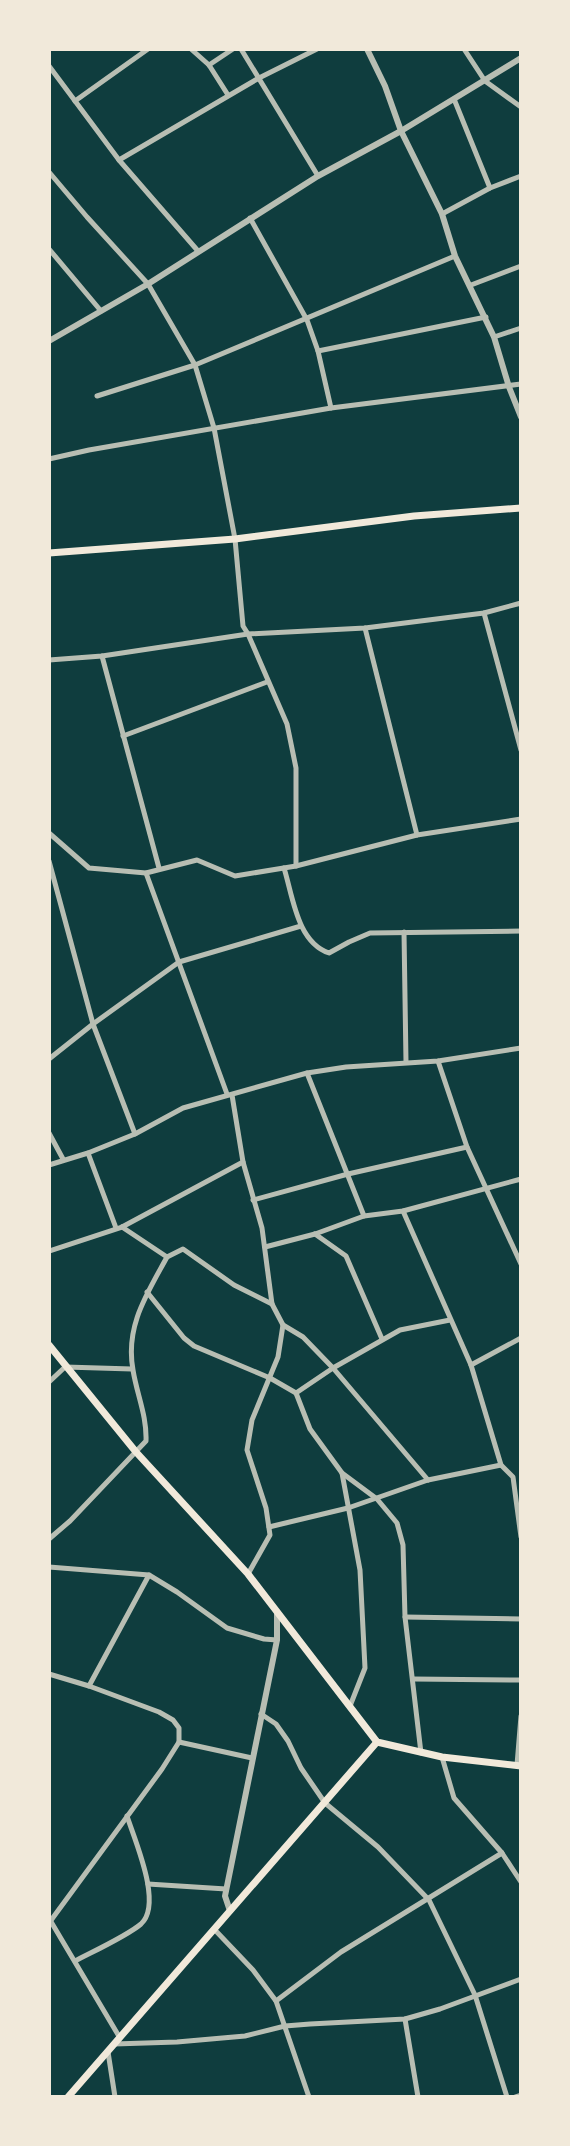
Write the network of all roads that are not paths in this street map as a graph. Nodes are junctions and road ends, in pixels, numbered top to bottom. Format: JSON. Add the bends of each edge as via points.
{"nodes":[{"id":1,"x":148,"y":49,"type":"edge"},
{"id":2,"x":191,"y":49,"type":"edge"},
{"id":3,"x":233,"y":49,"type":"edge"},
{"id":4,"x":241,"y":49,"type":"edge"},
{"id":5,"x":317,"y":49,"type":"edge"},
{"id":6,"x":367,"y":49,"type":"edge"},
{"id":7,"x":464,"y":49,"type":"edge"},
{"id":8,"x":521,"y":58,"type":"edge"},
{"id":9,"x":209,"y":65,"type":"junction"},
{"id":10,"x":49,"y":66,"type":"edge"},
{"id":11,"x":259,"y":78,"type":"junction"},
{"id":12,"x":485,"y":81,"type":"junction"},
{"id":13,"x":228,"y":95,"type":"junction"},
{"id":14,"x":454,"y":99,"type":"junction"},
{"id":15,"x":75,"y":101,"type":"junction"},
{"id":16,"x":521,"y":107,"type":"edge"},
{"id":17,"x":401,"y":131,"type":"junction"},
{"id":18,"x":119,"y":160,"type":"junction"},
{"id":19,"x":49,"y":172,"type":"edge"},
{"id":20,"x":318,"y":176,"type":"junction"},
{"id":21,"x":521,"y":176,"type":"edge"},
{"id":22,"x":491,"y":188,"type":"junction"},
{"id":23,"x":442,"y":214,"type":"junction"},
{"id":24,"x":250,"y":218,"type":"junction"},
{"id":25,"x":49,"y":249,"type":"edge"},
{"id":26,"x":198,"y":251,"type":"junction"},
{"id":27,"x":455,"y":256,"type":"junction"},
{"id":28,"x":521,"y":266,"type":"edge"},
{"id":29,"x":148,"y":284,"type":"junction"},
{"id":30,"x":471,"y":285,"type":"junction"},
{"id":31,"x":100,"y":311,"type":"junction"},
{"id":32,"x":486,"y":317,"type":"junction"},
{"id":33,"x":307,"y":320,"type":"junction"},
{"id":34,"x":521,"y":328,"type":"edge"},
{"id":35,"x":494,"y":337,"type":"junction"},
{"id":36,"x":49,"y":341,"type":"edge"},
{"id":37,"x":318,"y":351,"type":"junction"},
{"id":38,"x":195,"y":365,"type":"junction"},
{"id":39,"x":521,"y":384,"type":"edge"},
{"id":40,"x":509,"y":387,"type":"junction"},
{"id":41,"x":97,"y":396,"type":"dead end"},
{"id":42,"x":331,"y":408,"type":"junction"},
{"id":43,"x":521,"y":417,"type":"edge"},
{"id":44,"x":215,"y":428,"type":"junction"},
{"id":45,"x":49,"y":460,"type":"edge"},
{"id":46,"x":521,"y":508,"type":"edge"},
{"id":47,"x":235,"y":539,"type":"junction"},
{"id":48,"x":49,"y":553,"type":"edge"},
{"id":49,"x":521,"y":603,"type":"edge"},
{"id":50,"x":484,"y":613,"type":"junction"},
{"id":51,"x":365,"y":628,"type":"junction"},
{"id":52,"x":248,"y":634,"type":"junction"},
{"id":53,"x":102,"y":656,"type":"junction"},
{"id":54,"x":49,"y":660,"type":"edge"},
{"id":55,"x":267,"y":682,"type":"junction"},
{"id":56,"x":123,"y":736,"type":"junction"},
{"id":57,"x":521,"y":750,"type":"edge"},
{"id":58,"x":521,"y":819,"type":"edge"},
{"id":59,"x":49,"y":833,"type":"edge"},
{"id":60,"x":417,"y":835,"type":"junction"},
{"id":61,"x":49,"y":861,"type":"edge"},
{"id":62,"x":296,"y":866,"type":"junction"},
{"id":63,"x":159,"y":868,"type":"junction"},
{"id":64,"x":284,"y":868,"type":"junction"},
{"id":65,"x":146,"y":873,"type":"junction"},
{"id":66,"x":301,"y":926,"type":"junction"},
{"id":67,"x":521,"y":931,"type":"edge"},
{"id":68,"x":404,"y":932,"type":"junction"},
{"id":69,"x":179,"y":962,"type":"junction"},
{"id":70,"x":93,"y":1024,"type":"junction"},
{"id":71,"x":521,"y":1048,"type":"edge"},
{"id":72,"x":49,"y":1059,"type":"edge"},
{"id":73,"x":438,"y":1061,"type":"junction"},
{"id":74,"x":405,"y":1062,"type":"junction"},
{"id":75,"x":307,"y":1073,"type":"junction"},
{"id":76,"x":230,"y":1094,"type":"junction"},
{"id":77,"x":49,"y":1133,"type":"edge"},
{"id":78,"x":135,"y":1134,"type":"junction"},
{"id":79,"x":467,"y":1147,"type":"junction"},
{"id":80,"x":88,"y":1153,"type":"junction"},
{"id":81,"x":63,"y":1159,"type":"junction"},
{"id":82,"x":243,"y":1162,"type":"junction"},
{"id":83,"x":49,"y":1165,"type":"edge"},
{"id":84,"x":348,"y":1174,"type":"junction"},
{"id":85,"x":521,"y":1179,"type":"edge"},
{"id":86,"x":487,"y":1187,"type":"junction"},
{"id":87,"x":253,"y":1200,"type":"junction"},
{"id":88,"x":404,"y":1211,"type":"junction"},
{"id":89,"x":364,"y":1216,"type":"junction"},
{"id":90,"x":119,"y":1228,"type":"junction"},
{"id":91,"x":315,"y":1234,"type":"junction"},
{"id":92,"x":265,"y":1247,"type":"junction"},
{"id":93,"x":49,"y":1251,"type":"edge"},
{"id":94,"x":167,"y":1257,"type":"junction"},
{"id":95,"x":521,"y":1264,"type":"edge"},
{"id":96,"x":147,"y":1292,"type":"junction"},
{"id":97,"x":272,"y":1304,"type":"junction"},
{"id":98,"x":450,"y":1320,"type":"junction"},
{"id":99,"x":283,"y":1325,"type":"junction"},
{"id":100,"x":521,"y":1338,"type":"edge"},
{"id":101,"x":382,"y":1339,"type":"junction"},
{"id":102,"x":49,"y":1345,"type":"edge"},
{"id":103,"x":471,"y":1365,"type":"junction"},
{"id":104,"x":65,"y":1367,"type":"junction"},
{"id":105,"x":333,"y":1368,"type":"junction"},
{"id":106,"x":132,"y":1369,"type":"junction"},
{"id":107,"x":270,"y":1378,"type":"junction"},
{"id":108,"x":49,"y":1382,"type":"edge"},
{"id":109,"x":296,"y":1393,"type":"junction"},
{"id":110,"x":136,"y":1452,"type":"junction"},
{"id":111,"x":501,"y":1465,"type":"junction"},
{"id":112,"x":341,"y":1473,"type":"junction"},
{"id":113,"x":521,"y":1474,"type":"edge"},
{"id":114,"x":513,"y":1477,"type":"junction"},
{"id":115,"x":428,"y":1480,"type":"junction"},
{"id":116,"x":377,"y":1499,"type":"junction"},
{"id":117,"x":348,"y":1508,"type":"junction"},
{"id":118,"x":520,"y":1515,"type":"edge"},
{"id":119,"x":269,"y":1527,"type":"junction"},
{"id":120,"x":521,"y":1537,"type":"edge"},
{"id":121,"x":49,"y":1539,"type":"edge"},
{"id":122,"x":49,"y":1567,"type":"edge"},
{"id":123,"x":248,"y":1574,"type":"junction"},
{"id":124,"x":149,"y":1575,"type":"junction"},
{"id":125,"x":277,"y":1614,"type":"junction"},
{"id":126,"x":405,"y":1617,"type":"junction"},
{"id":127,"x":521,"y":1619,"type":"edge"},
{"id":128,"x":277,"y":1640,"type":"junction"},
{"id":129,"x":49,"y":1674,"type":"edge"},
{"id":130,"x":413,"y":1679,"type":"junction"},
{"id":131,"x":521,"y":1680,"type":"edge"},
{"id":132,"x":89,"y":1686,"type":"junction"},
{"id":133,"x":349,"y":1707,"type":"junction"},
{"id":134,"x":261,"y":1714,"type":"junction"},
{"id":135,"x":521,"y":1716,"type":"edge"},
{"id":136,"x":179,"y":1742,"type":"junction"},
{"id":137,"x":377,"y":1742,"type":"junction"},
{"id":138,"x":421,"y":1753,"type":"junction"},
{"id":139,"x":442,"y":1757,"type":"junction"},
{"id":140,"x":252,"y":1758,"type":"junction"},
{"id":141,"x":519,"y":1765,"type":"edge"},
{"id":142,"x":325,"y":1803,"type":"junction"},
{"id":143,"x":127,"y":1816,"type":"junction"},
{"id":144,"x":502,"y":1853,"type":"junction"},
{"id":145,"x":521,"y":1882,"type":"edge"},
{"id":146,"x":148,"y":1884,"type":"junction"},
{"id":147,"x":226,"y":1889,"type":"junction"},
{"id":148,"x":429,"y":1900,"type":"junction"},
{"id":149,"x":230,"y":1911,"type":"junction"},
{"id":150,"x":50,"y":1920,"type":"edge"},
{"id":151,"x":214,"y":1929,"type":"junction"},
{"id":152,"x":75,"y":1961,"type":"junction"},
{"id":153,"x":521,"y":1979,"type":"edge"},
{"id":154,"x":475,"y":1995,"type":"junction"},
{"id":155,"x":276,"y":2001,"type":"junction"},
{"id":156,"x":405,"y":2019,"type":"junction"},
{"id":157,"x":285,"y":2026,"type":"junction"},
{"id":158,"x":117,"y":2041,"type":"junction"},
{"id":159,"x":108,"y":2052,"type":"junction"},
{"id":160,"x":521,"y":2095,"type":"edge"},
{"id":161,"x":68,"y":2097,"type":"edge"},
{"id":162,"x":115,"y":2097,"type":"edge"},
{"id":163,"x":309,"y":2097,"type":"edge"},
{"id":164,"x":418,"y":2097,"type":"edge"},
{"id":165,"x":507,"y":2097,"type":"edge"},
{"id":166,"x":515,"y":2097,"type":"edge"}],
"edges":[{"from":1,"to":15,"type":"street"},
{"from":2,"to":9,"type":"street"},
{"from":3,"to":9,"type":"street"},
{"from":4,"to":11,"type":"street"},
{"from":5,"to":11,"type":"street"},
{"from":6,"to":17,"type":"street"},
{"from":7,"to":12,"type":"street"},
{"from":8,"to":12,"type":"street"},
{"from":9,"to":13,"type":"street"},
{"from":10,"to":15,"type":"street"},
{"from":11,"to":13,"type":"street"},
{"from":11,"to":20,"type":"street"},
{"from":12,"to":14,"type":"street"},
{"from":12,"to":16,"type":"street"},
{"from":13,"to":18,"type":"street"},
{"from":14,"to":17,"type":"street"},
{"from":14,"to":22,"type":"street"},
{"from":15,"to":18,"type":"street"},
{"from":17,"to":20,"type":"street"},
{"from":17,"to":23,"type":"street"},
{"from":18,"to":26,"type":"street"},
{"from":19,"to":29,"type":"street"},
{"from":20,"to":24,"type":"street"},
{"from":21,"to":22,"type":"street"},
{"from":22,"to":23,"type":"street"},
{"from":23,"to":27,"type":"street"},
{"from":24,"to":26,"type":"street"},
{"from":24,"to":33,"type":"street"},
{"from":25,"to":31,"type":"street"},
{"from":26,"to":29,"type":"street"},
{"from":27,"to":30,"type":"street"},
{"from":27,"to":33,"type":"street"},
{"from":28,"to":30,"type":"street"},
{"from":29,"to":31,"type":"street"},
{"from":29,"to":38,"type":"street"},
{"from":30,"to":32,"type":"street"},
{"from":31,"to":36,"type":"street"},
{"from":32,"to":35,"type":"street"},
{"from":32,"to":37,"type":"street"},
{"from":33,"to":37,"type":"street"},
{"from":33,"to":38,"type":"street"},
{"from":34,"to":35,"type":"street"},
{"from":35,"to":40,"type":"street"},
{"from":37,"to":42,"type":"street"},
{"from":38,"to":41,"type":"street"},
{"from":38,"to":44,"type":"street"},
{"from":39,"to":40,"type":"street"},
{"from":40,"to":42,"type":"street"},
{"from":40,"to":43,"type":"street"},
{"from":42,"to":44,"type":"street"},
{"from":44,"to":45,"type":"street"},
{"from":44,"to":47,"type":"street"},
{"from":46,"to":47,"type":"main road","via":[[414,516]]},
{"from":47,"to":48,"type":"main road"},
{"from":47,"to":52,"type":"street","via":[[243,626]]},
{"from":49,"to":50,"type":"street"},
{"from":50,"to":51,"type":"street"},
{"from":50,"to":57,"type":"street"},
{"from":51,"to":52,"type":"street"},
{"from":51,"to":60,"type":"street"},
{"from":52,"to":53,"type":"street"},
{"from":52,"to":55,"type":"street"},
{"from":53,"to":54,"type":"street"},
{"from":53,"to":56,"type":"street"},
{"from":55,"to":56,"type":"street"},
{"from":55,"to":62,"type":"street","via":[[287,724],[296,768]]},
{"from":56,"to":63,"type":"street"},
{"from":58,"to":60,"type":"street"},
{"from":59,"to":65,"type":"street","via":[[89,868]]},
{"from":60,"to":62,"type":"street"},
{"from":61,"to":70,"type":"street"},
{"from":62,"to":64,"type":"street"},
{"from":63,"to":64,"type":"street","via":[[197,860],[235,876]]},
{"from":63,"to":65,"type":"street"},
{"from":64,"to":66,"type":"street"},
{"from":65,"to":69,"type":"street"},
{"from":66,"to":68,"type":"street","via":[[316,949],[329,953],[370,933]]},
{"from":66,"to":69,"type":"street"},
{"from":67,"to":68,"type":"street"},
{"from":68,"to":74,"type":"street"},
{"from":69,"to":70,"type":"street"},
{"from":69,"to":76,"type":"street"},
{"from":70,"to":72,"type":"street"},
{"from":70,"to":78,"type":"street"},
{"from":71,"to":73,"type":"street"},
{"from":73,"to":74,"type":"street"},
{"from":73,"to":79,"type":"street"},
{"from":74,"to":75,"type":"street"},
{"from":75,"to":76,"type":"street"},
{"from":75,"to":84,"type":"street"},
{"from":76,"to":78,"type":"street","via":[[183,1108]]},
{"from":76,"to":82,"type":"street"},
{"from":77,"to":81,"type":"street"},
{"from":78,"to":80,"type":"street"},
{"from":79,"to":84,"type":"street"},
{"from":79,"to":86,"type":"street"},
{"from":80,"to":81,"type":"street"},
{"from":80,"to":90,"type":"street"},
{"from":81,"to":83,"type":"street"},
{"from":82,"to":87,"type":"street"},
{"from":82,"to":90,"type":"street"},
{"from":84,"to":87,"type":"street"},
{"from":84,"to":89,"type":"street"},
{"from":85,"to":86,"type":"street"},
{"from":86,"to":88,"type":"street"},
{"from":86,"to":95,"type":"street"},
{"from":87,"to":92,"type":"street"},
{"from":88,"to":89,"type":"street"},
{"from":88,"to":98,"type":"street"},
{"from":89,"to":91,"type":"street"},
{"from":90,"to":93,"type":"street"},
{"from":90,"to":94,"type":"street"},
{"from":91,"to":92,"type":"street"},
{"from":91,"to":101,"type":"street","via":[[346,1256]]},
{"from":92,"to":97,"type":"street"},
{"from":94,"to":96,"type":"street"},
{"from":94,"to":97,"type":"street","via":[[183,1248],[234,1285]]},
{"from":96,"to":106,"type":"street","via":[[132,1329]]},
{"from":96,"to":107,"type":"street","via":[[194,1346]]},
{"from":97,"to":99,"type":"street"},
{"from":98,"to":101,"type":"street","via":[[400,1330]]},
{"from":98,"to":103,"type":"street"},
{"from":99,"to":105,"type":"street","via":[[303,1336]]},
{"from":99,"to":107,"type":"street"},
{"from":100,"to":103,"type":"street"},
{"from":101,"to":105,"type":"street"},
{"from":102,"to":104,"type":"main road"},
{"from":103,"to":111,"type":"street"},
{"from":104,"to":106,"type":"street"},
{"from":104,"to":108,"type":"street"},
{"from":104,"to":110,"type":"main road"},
{"from":105,"to":109,"type":"street"},
{"from":105,"to":115,"type":"street"},
{"from":106,"to":110,"type":"street","via":[[147,1425],[146,1441]]},
{"from":107,"to":109,"type":"street"},
{"from":107,"to":119,"type":"street","via":[[251,1420],[247,1450]]},
{"from":109,"to":112,"type":"street","via":[[310,1429]]},
{"from":110,"to":121,"type":"street"},
{"from":110,"to":123,"type":"main road"},
{"from":111,"to":114,"type":"street"},
{"from":111,"to":115,"type":"street"},
{"from":112,"to":116,"type":"street"},
{"from":112,"to":117,"type":"street"},
{"from":113,"to":114,"type":"street"},
{"from":114,"to":118,"type":"street"},
{"from":115,"to":116,"type":"street"},
{"from":116,"to":117,"type":"street"},
{"from":116,"to":126,"type":"street","via":[[397,1523],[403,1545]]},
{"from":117,"to":119,"type":"street"},
{"from":117,"to":133,"type":"street","via":[[360,1570],[365,1668]]},
{"from":118,"to":120,"type":"street"},
{"from":119,"to":123,"type":"street","via":[[270,1535]]},
{"from":122,"to":124,"type":"street"},
{"from":123,"to":125,"type":"main road"},
{"from":124,"to":128,"type":"street","via":[[227,1628]]},
{"from":124,"to":132,"type":"street"},
{"from":125,"to":128,"type":"street"},
{"from":125,"to":133,"type":"main road"},
{"from":126,"to":127,"type":"street"},
{"from":126,"to":130,"type":"street"},
{"from":128,"to":134,"type":"street"},
{"from":129,"to":132,"type":"street"},
{"from":130,"to":131,"type":"street"},
{"from":130,"to":138,"type":"street"},
{"from":132,"to":136,"type":"street","via":[[173,1720],[179,1728]]},
{"from":133,"to":137,"type":"main road"},
{"from":134,"to":140,"type":"street"},
{"from":134,"to":142,"type":"street","via":[[276,1724]]},
{"from":135,"to":141,"type":"street"},
{"from":136,"to":140,"type":"street"},
{"from":136,"to":143,"type":"street"},
{"from":137,"to":138,"type":"main road"},
{"from":137,"to":142,"type":"main road"},
{"from":138,"to":139,"type":"main road"},
{"from":139,"to":141,"type":"main road"},
{"from":139,"to":144,"type":"street","via":[[454,1798]]},
{"from":140,"to":147,"type":"street"},
{"from":142,"to":148,"type":"street","via":[[379,1847]]},
{"from":142,"to":149,"type":"main road"},
{"from":143,"to":146,"type":"street"},
{"from":143,"to":150,"type":"street"},
{"from":144,"to":145,"type":"street"},
{"from":144,"to":148,"type":"street"},
{"from":146,"to":147,"type":"street"},
{"from":146,"to":152,"type":"street","via":[[148,1911],[140,1924]]},
{"from":147,"to":149,"type":"street"},
{"from":148,"to":154,"type":"street"},
{"from":148,"to":155,"type":"street","via":[[341,1952]]},
{"from":149,"to":151,"type":"main road"},
{"from":150,"to":152,"type":"street"},
{"from":151,"to":155,"type":"street"},
{"from":151,"to":158,"type":"main road"},
{"from":152,"to":158,"type":"street"},
{"from":153,"to":154,"type":"street"},
{"from":154,"to":156,"type":"street"},
{"from":154,"to":165,"type":"street"},
{"from":155,"to":157,"type":"street"},
{"from":156,"to":157,"type":"street"},
{"from":156,"to":164,"type":"street"},
{"from":157,"to":158,"type":"street","via":[[245,2036]]},
{"from":157,"to":163,"type":"street"},
{"from":158,"to":159,"type":"main road"},
{"from":159,"to":161,"type":"main road"},
{"from":159,"to":162,"type":"street"},
{"from":160,"to":166,"type":"street"}]}
